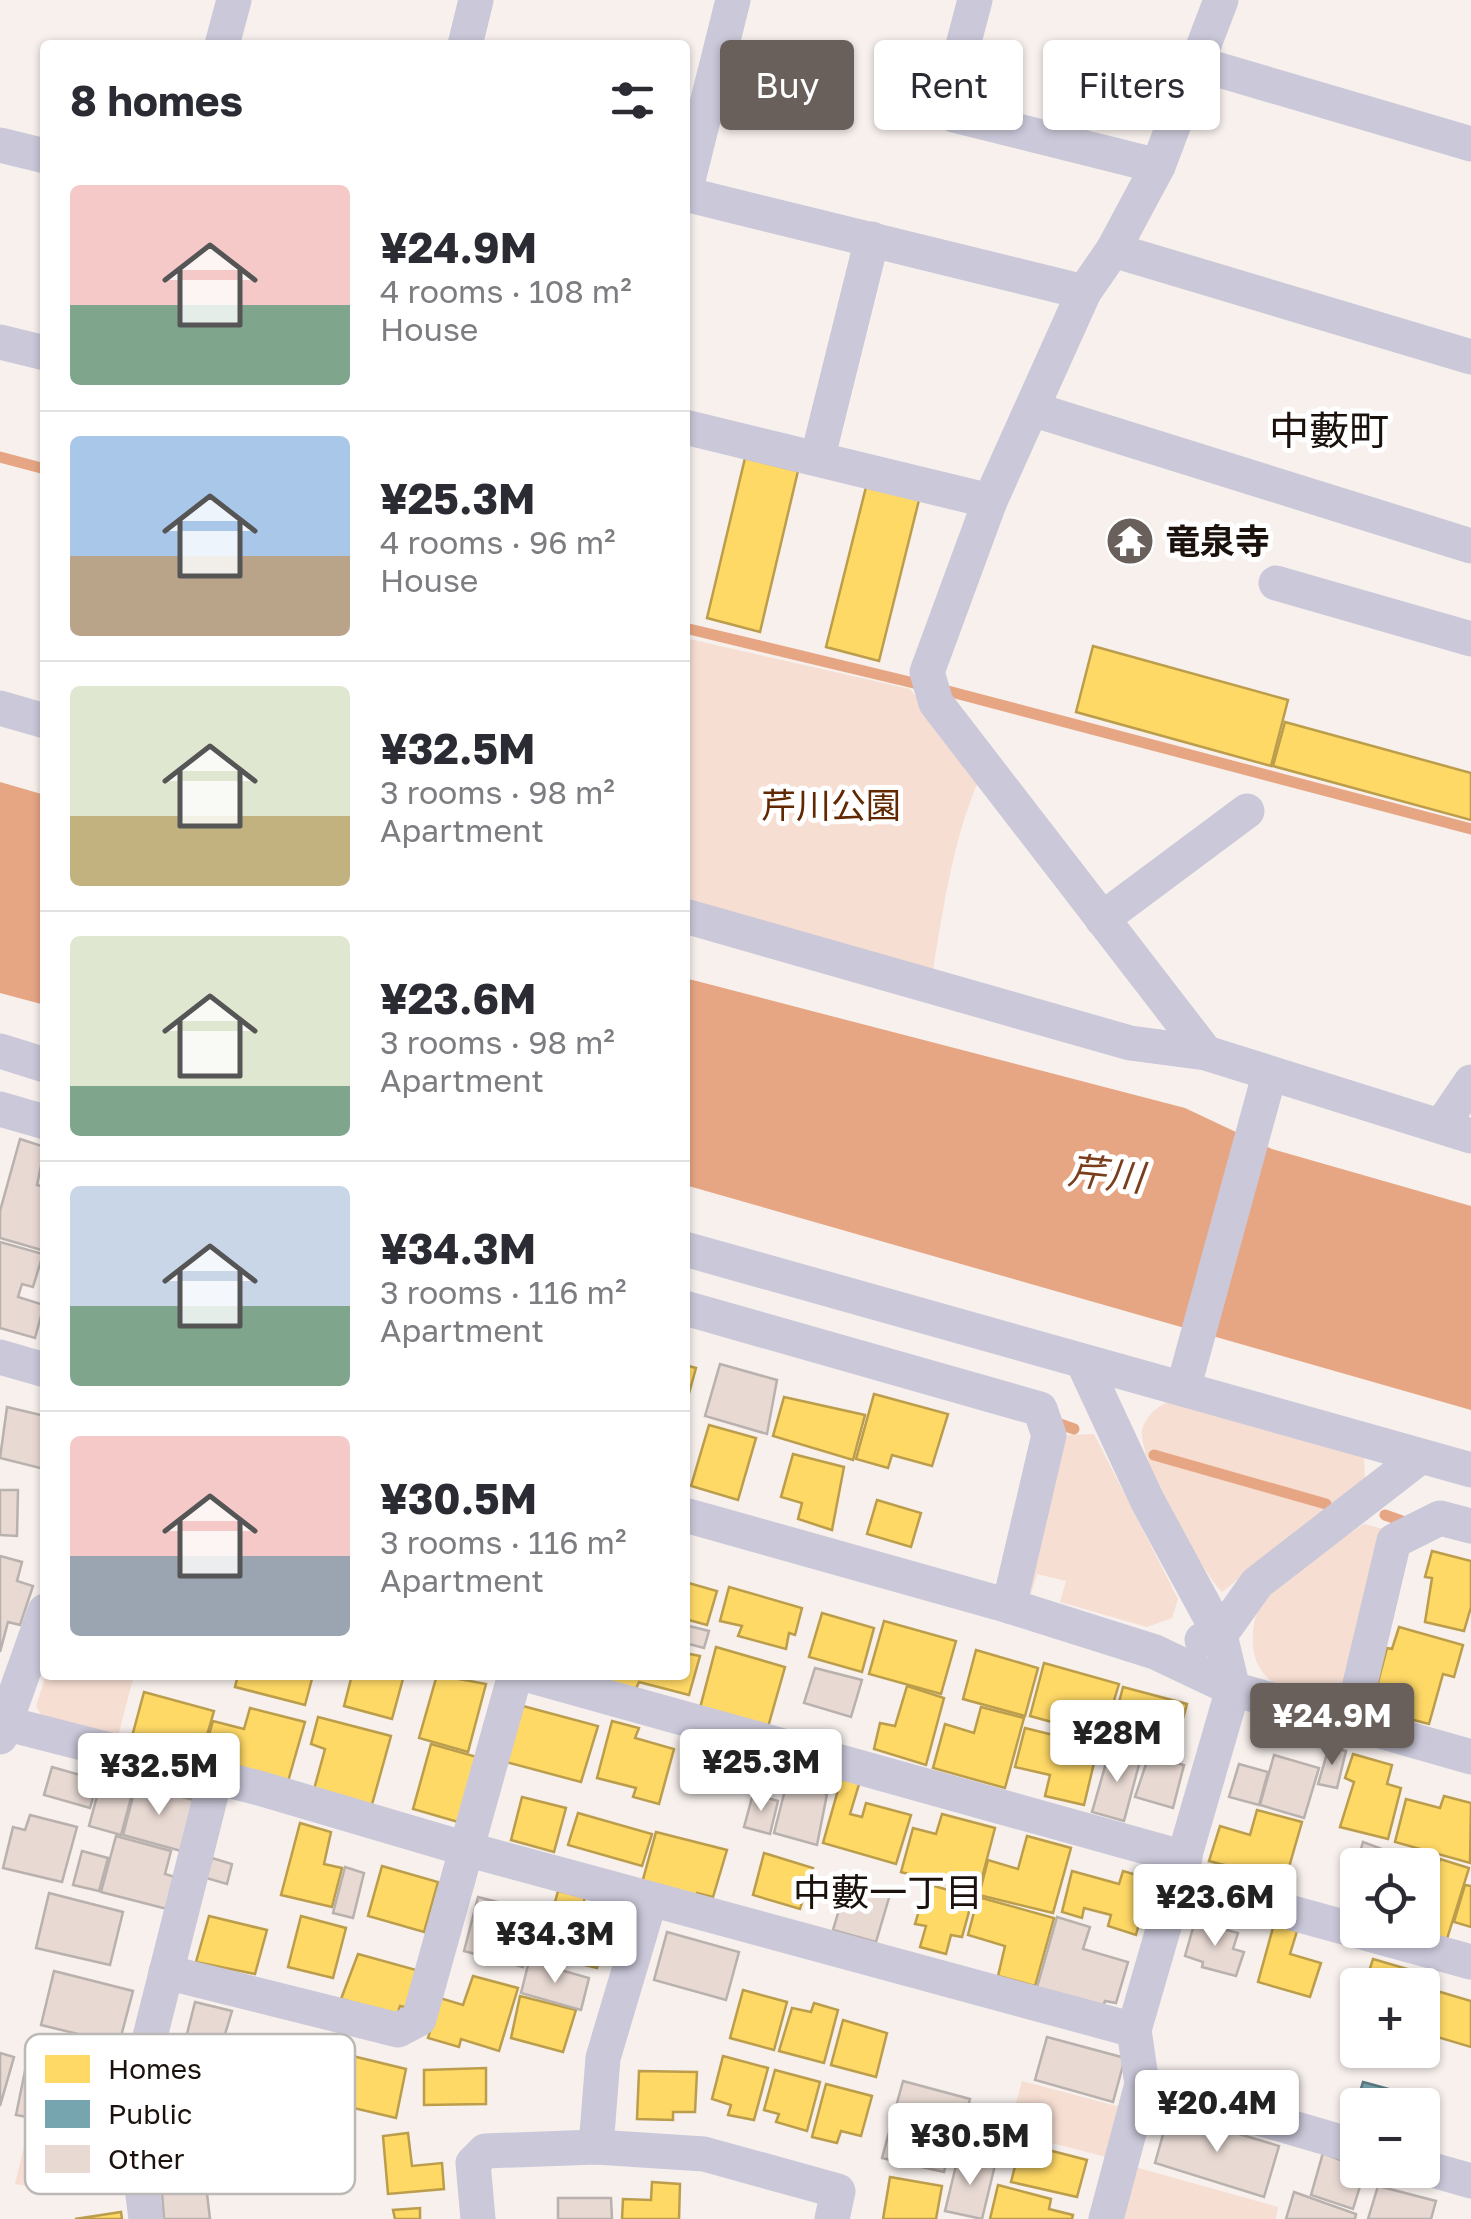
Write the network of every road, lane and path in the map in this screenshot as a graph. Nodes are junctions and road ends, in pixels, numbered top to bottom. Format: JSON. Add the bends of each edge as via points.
{"nodes":[{"id":1,"x":234,"y":0,"type":"edge"},
{"id":2,"x":476,"y":0,"type":"edge"},
{"id":3,"x":733,"y":0,"type":"edge"},
{"id":4,"x":974,"y":0,"type":"edge"},
{"id":5,"x":1221,"y":0,"type":"edge"},
{"id":6,"x":223,"y":40,"type":"edge"},
{"id":7,"x":465,"y":40,"type":"edge"},
{"id":8,"x":1208,"y":40,"type":"edge"},
{"id":9,"x":1220,"y":70,"type":"edge"},
{"id":10,"x":1173,"y":130,"type":"edge"},
{"id":11,"x":1471,"y":144,"type":"edge"},
{"id":12,"x":0,"y":145,"type":"edge"},
{"id":13,"x":40,"y":155,"type":"edge"},
{"id":14,"x":1158,"y":166,"type":"junction"},
{"id":15,"x":690,"y":173,"type":"edge"},
{"id":16,"x":690,"y":194,"type":"edge"},
{"id":17,"x":872,"y":239,"type":"junction"},
{"id":18,"x":1113,"y":250,"type":"junction"},
{"id":19,"x":1084,"y":292,"type":"junction"},
{"id":20,"x":0,"y":342,"type":"edge"},
{"id":21,"x":40,"y":352,"type":"edge"},
{"id":22,"x":1471,"y":356,"type":"edge"},
{"id":23,"x":1032,"y":408,"type":"junction"},
{"id":24,"x":690,"y":428,"type":"edge"},
{"id":25,"x":818,"y":456,"type":"junction"},
{"id":26,"x":990,"y":501,"type":"junction"},
{"id":27,"x":1471,"y":546,"type":"edge"},
{"id":28,"x":1276,"y":583,"type":"dead end"},
{"id":29,"x":1471,"y":639,"type":"edge"},
{"id":30,"x":0,"y":708,"type":"edge"},
{"id":31,"x":40,"y":720,"type":"edge"},
{"id":32,"x":1248,"y":811,"type":"dead end"},
{"id":33,"x":690,"y":917,"type":"edge"},
{"id":34,"x":1102,"y":919,"type":"junction"},
{"id":35,"x":0,"y":1051,"type":"edge"},
{"id":36,"x":1206,"y":1053,"type":"junction"},
{"id":37,"x":40,"y":1063,"type":"edge"},
{"id":38,"x":1471,"y":1082,"type":"edge"},
{"id":39,"x":1266,"y":1085,"type":"junction"},
{"id":40,"x":0,"y":1109,"type":"edge"},
{"id":41,"x":40,"y":1121,"type":"edge"},
{"id":42,"x":1456,"y":1131,"type":"edge"},
{"id":43,"x":690,"y":1251,"type":"edge"},
{"id":44,"x":690,"y":1309,"type":"edge"},
{"id":45,"x":0,"y":1358,"type":"edge"},
{"id":46,"x":1083,"y":1362,"type":"junction"},
{"id":47,"x":40,"y":1369,"type":"edge"},
{"id":48,"x":1186,"y":1377,"type":"junction"},
{"id":49,"x":1420,"y":1456,"type":"junction"},
{"id":50,"x":1471,"y":1470,"type":"edge"},
{"id":51,"x":690,"y":1516,"type":"edge"},
{"id":52,"x":1471,"y":1526,"type":"edge"},
{"id":53,"x":1010,"y":1606,"type":"junction"},
{"id":54,"x":40,"y":1625,"type":"edge"},
{"id":55,"x":1220,"y":1635,"type":"junction"},
{"id":56,"x":1155,"y":1652,"type":"junction"},
{"id":57,"x":514,"y":1680,"type":"edge"},
{"id":58,"x":545,"y":1680,"type":"edge"},
{"id":59,"x":1233,"y":1689,"type":"junction"},
{"id":60,"x":1351,"y":1722,"type":"junction"},
{"id":61,"x":2,"y":1728,"type":"edge"},
{"id":62,"x":1471,"y":1757,"type":"edge"},
{"id":63,"x":215,"y":1779,"type":"junction"},
{"id":64,"x":466,"y":1849,"type":"junction"},
{"id":65,"x":1182,"y":1870,"type":"junction"},
{"id":66,"x":650,"y":1900,"type":"junction"},
{"id":67,"x":1471,"y":1962,"type":"edge"},
{"id":68,"x":166,"y":1972,"type":"junction"},
{"id":69,"x":1134,"y":2030,"type":"junction"},
{"id":70,"x":150,"y":2034,"type":"edge"},
{"id":71,"x":1142,"y":2084,"type":"junction"},
{"id":72,"x":1340,"y":2142,"type":"edge"},
{"id":73,"x":596,"y":2147,"type":"junction"},
{"id":74,"x":1440,"y":2172,"type":"edge"},
{"id":75,"x":1471,"y":2181,"type":"edge"},
{"id":76,"x":143,"y":2194,"type":"edge"},
{"id":77,"x":146,"y":2219,"type":"edge"},
{"id":78,"x":478,"y":2219,"type":"edge"},
{"id":79,"x":832,"y":2219,"type":"edge"},
{"id":80,"x":1106,"y":2219,"type":"edge"}],
"edges":[{"from":1,"to":6,"type":"street"},
{"from":2,"to":7,"type":"street"},
{"from":3,"to":15,"type":"street"},
{"from":4,"to":14,"type":"street","via":[[947,106],[954,116]]},
{"from":5,"to":8,"type":"street"},
{"from":9,"to":11,"type":"street"},
{"from":10,"to":14,"type":"street"},
{"from":12,"to":13,"type":"street"},
{"from":14,"to":18,"type":"street"},
{"from":16,"to":17,"type":"street"},
{"from":17,"to":19,"type":"street"},
{"from":17,"to":25,"type":"street"},
{"from":18,"to":19,"type":"street"},
{"from":18,"to":22,"type":"street"},
{"from":19,"to":23,"type":"street"},
{"from":20,"to":21,"type":"street"},
{"from":23,"to":26,"type":"street"},
{"from":23,"to":27,"type":"street"},
{"from":24,"to":25,"type":"street"},
{"from":25,"to":26,"type":"street"},
{"from":26,"to":34,"type":"street","via":[[926,672],[936,703]]},
{"from":28,"to":29,"type":"street"},
{"from":30,"to":31,"type":"street"},
{"from":32,"to":34,"type":"street"},
{"from":33,"to":36,"type":"street","via":[[1130,1042]]},
{"from":34,"to":36,"type":"street"},
{"from":35,"to":37,"type":"street"},
{"from":36,"to":39,"type":"street"},
{"from":38,"to":42,"type":"street"},
{"from":39,"to":42,"type":"street"},
{"from":39,"to":48,"type":"street"},
{"from":40,"to":41,"type":"street"},
{"from":43,"to":46,"type":"street"},
{"from":44,"to":53,"type":"street","via":[[1040,1410],[1048,1435]]},
{"from":45,"to":47,"type":"street"},
{"from":46,"to":48,"type":"street"},
{"from":46,"to":55,"type":"street"},
{"from":48,"to":49,"type":"street"},
{"from":49,"to":50,"type":"street"},
{"from":49,"to":55,"type":"street","via":[[1257,1584]]},
{"from":51,"to":53,"type":"street"},
{"from":52,"to":60,"type":"street","via":[[1440,1518],[1394,1541]]},
{"from":53,"to":56,"type":"street"},
{"from":54,"to":61,"type":"street"},
{"from":55,"to":56,"type":"street"},
{"from":55,"to":59,"type":"street"},
{"from":56,"to":59,"type":"street"},
{"from":57,"to":64,"type":"street"},
{"from":58,"to":65,"type":"street"},
{"from":59,"to":60,"type":"street"},
{"from":59,"to":65,"type":"street"},
{"from":60,"to":62,"type":"street"},
{"from":61,"to":63,"type":"street"},
{"from":63,"to":64,"type":"street"},
{"from":63,"to":68,"type":"street"},
{"from":64,"to":66,"type":"street"},
{"from":64,"to":68,"type":"street","via":[[419,2019],[398,2030]]},
{"from":65,"to":67,"type":"street"},
{"from":65,"to":69,"type":"street"},
{"from":66,"to":69,"type":"street"},
{"from":66,"to":73,"type":"street","via":[[603,2058]]},
{"from":68,"to":70,"type":"street"},
{"from":69,"to":71,"type":"street"},
{"from":71,"to":72,"type":"street"},
{"from":71,"to":80,"type":"street"},
{"from":73,"to":78,"type":"street","via":[[485,2151],[474,2163]]},
{"from":73,"to":79,"type":"street","via":[[704,2154],[838,2191]]},
{"from":74,"to":75,"type":"street"},
{"from":76,"to":77,"type":"street"}]}
